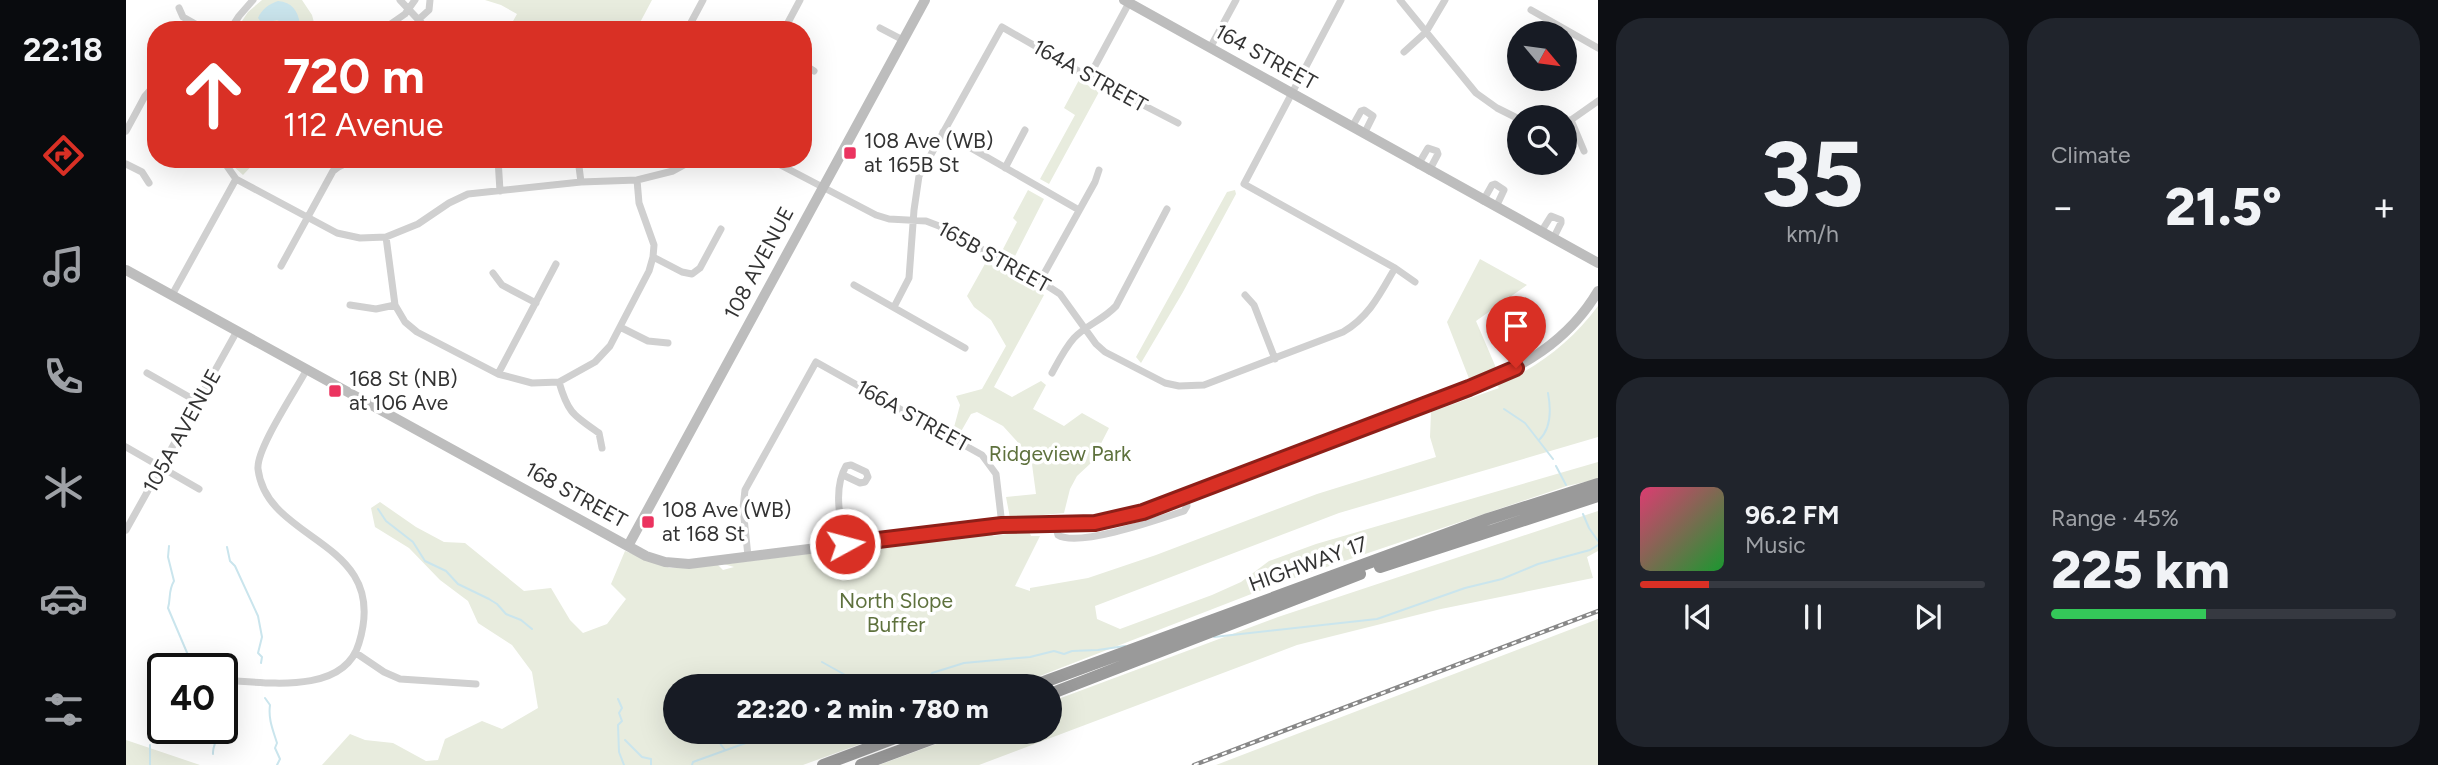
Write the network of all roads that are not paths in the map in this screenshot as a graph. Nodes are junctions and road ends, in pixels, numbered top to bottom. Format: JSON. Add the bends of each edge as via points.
{"nodes":[{"id":1,"x":253,"y":0,"type":"edge"},
{"id":2,"x":400,"y":0,"type":"edge"},
{"id":3,"x":415,"y":0,"type":"edge"},
{"id":4,"x":430,"y":0,"type":"edge"},
{"id":5,"x":703,"y":0,"type":"edge"},
{"id":6,"x":800,"y":0,"type":"edge"},
{"id":7,"x":925,"y":0,"type":"edge"},
{"id":8,"x":1236,"y":0,"type":"edge"},
{"id":9,"x":1341,"y":0,"type":"edge"},
{"id":10,"x":1399,"y":0,"type":"edge"},
{"id":11,"x":1445,"y":0,"type":"edge"},
{"id":12,"x":1128,"y":1,"type":"edge"},
{"id":13,"x":179,"y":8,"type":"dead end"},
{"id":14,"x":408,"y":8,"type":"junction"},
{"id":15,"x":1531,"y":10,"type":"dead end"},
{"id":16,"x":418,"y":20,"type":"joint"},
{"id":17,"x":190,"y":21,"type":"edge"},
{"id":18,"x":236,"y":21,"type":"edge"},
{"id":19,"x":394,"y":21,"type":"edge"},
{"id":20,"x":692,"y":21,"type":"edge"},
{"id":21,"x":789,"y":21,"type":"edge"},
{"id":22,"x":880,"y":28,"type":"dead end"},
{"id":23,"x":1426,"y":32,"type":"junction"},
{"id":24,"x":903,"y":40,"type":"junction"},
{"id":25,"x":1210,"y":48,"type":"junction"},
{"id":26,"x":1598,"y":48,"type":"edge"},
{"id":27,"x":1404,"y":52,"type":"dead end"},
{"id":28,"x":1089,"y":77,"type":"junction"},
{"id":29,"x":1292,"y":93,"type":"junction"},
{"id":30,"x":147,"y":94,"type":"edge"},
{"id":31,"x":1598,"y":101,"type":"edge"},
{"id":32,"x":1507,"y":112,"type":"edge"},
{"id":33,"x":1577,"y":114,"type":"edge"},
{"id":34,"x":1178,"y":123,"type":"dead end"},
{"id":35,"x":1352,"y":127,"type":"junction"},
{"id":36,"x":1025,"y":130,"type":"dead end"},
{"id":37,"x":126,"y":131,"type":"edge"},
{"id":38,"x":943,"y":132,"type":"junction"},
{"id":39,"x":1364,"y":134,"type":"junction"},
{"id":40,"x":1577,"y":138,"type":"edge"},
{"id":41,"x":1584,"y":152,"type":"dead end"},
{"id":42,"x":126,"y":164,"type":"edge"},
{"id":43,"x":1418,"y":165,"type":"junction"},
{"id":44,"x":1005,"y":167,"type":"junction"},
{"id":45,"x":228,"y":168,"type":"edge"},
{"id":46,"x":337,"y":168,"type":"edge"},
{"id":47,"x":499,"y":168,"type":"edge"},
{"id":48,"x":579,"y":168,"type":"edge"},
{"id":49,"x":680,"y":168,"type":"edge"},
{"id":50,"x":785,"y":168,"type":"edge"},
{"id":51,"x":1099,"y":170,"type":"dead end"},
{"id":52,"x":1429,"y":171,"type":"junction"},
{"id":53,"x":236,"y":179,"type":"junction"},
{"id":54,"x":637,"y":180,"type":"junction"},
{"id":55,"x":581,"y":182,"type":"junction"},
{"id":56,"x":149,"y":183,"type":"dead end"},
{"id":57,"x":822,"y":188,"type":"junction"},
{"id":58,"x":500,"y":191,"type":"junction"},
{"id":59,"x":1483,"y":201,"type":"junction"},
{"id":60,"x":1496,"y":207,"type":"junction"},
{"id":61,"x":1167,"y":209,"type":"dead end"},
{"id":62,"x":1079,"y":210,"type":"junction"},
{"id":63,"x":307,"y":218,"type":"junction"},
{"id":64,"x":914,"y":220,"type":"junction"},
{"id":65,"x":721,"y":229,"type":"dead end"},
{"id":66,"x":1541,"y":232,"type":"junction"},
{"id":67,"x":386,"y":237,"type":"junction"},
{"id":68,"x":1553,"y":239,"type":"junction"},
{"id":69,"x":653,"y":257,"type":"junction"},
{"id":70,"x":1598,"y":263,"type":"edge"},
{"id":71,"x":556,"y":264,"type":"dead end"},
{"id":72,"x":281,"y":266,"type":"dead end"},
{"id":73,"x":1395,"y":268,"type":"junction"},
{"id":74,"x":126,"y":270,"type":"edge"},
{"id":75,"x":493,"y":273,"type":"dead end"},
{"id":76,"x":1040,"y":281,"type":"junction"},
{"id":77,"x":1415,"y":282,"type":"dead end"},
{"id":78,"x":854,"y":285,"type":"dead end"},
{"id":79,"x":1598,"y":291,"type":"edge"},
{"id":80,"x":172,"y":295,"type":"junction"},
{"id":81,"x":1245,"y":295,"type":"dead end"},
{"id":82,"x":536,"y":303,"type":"junction"},
{"id":83,"x":350,"y":305,"type":"dead end"},
{"id":84,"x":395,"y":305,"type":"junction"},
{"id":85,"x":894,"y":307,"type":"junction"},
{"id":86,"x":620,"y":327,"type":"junction"},
{"id":87,"x":1085,"y":329,"type":"junction"},
{"id":88,"x":237,"y":331,"type":"junction"},
{"id":89,"x":668,"y":343,"type":"dead end"},
{"id":90,"x":965,"y":348,"type":"dead end"},
{"id":91,"x":1275,"y":359,"type":"junction"},
{"id":92,"x":307,"y":369,"type":"junction"},
{"id":93,"x":147,"y":373,"type":"dead end"},
{"id":94,"x":1052,"y":373,"type":"dead end"},
{"id":95,"x":498,"y":374,"type":"junction"},
{"id":96,"x":559,"y":382,"type":"junction"},
{"id":97,"x":198,"y":402,"type":"junction"},
{"id":98,"x":126,"y":447,"type":"edge"},
{"id":99,"x":602,"y":448,"type":"dead end"},
{"id":100,"x":161,"y":467,"type":"junction"},
{"id":101,"x":843,"y":475,"type":"dead end"},
{"id":102,"x":1598,"y":484,"type":"edge"},
{"id":103,"x":199,"y":489,"type":"dead end"},
{"id":104,"x":1598,"y":496,"type":"edge"},
{"id":105,"x":1002,"y":525,"type":"junction"},
{"id":106,"x":126,"y":530,"type":"edge"},
{"id":107,"x":845,"y":544,"type":"junction"},
{"id":108,"x":628,"y":546,"type":"junction"},
{"id":109,"x":748,"y":556,"type":"junction"},
{"id":110,"x":1210,"y":627,"type":"junction"},
{"id":111,"x":356,"y":653,"type":"junction"},
{"id":112,"x":1062,"y":676,"type":"edge"},
{"id":113,"x":238,"y":681,"type":"edge"},
{"id":114,"x":476,"y":684,"type":"dead end"},
{"id":115,"x":1062,"y":689,"type":"edge"},
{"id":116,"x":878,"y":744,"type":"edge"},
{"id":117,"x":918,"y":744,"type":"edge"},
{"id":118,"x":823,"y":765,"type":"edge"},
{"id":119,"x":861,"y":765,"type":"edge"}],
"edges":[{"from":1,"to":18,"type":"street"},
{"from":2,"to":14,"type":"street"},
{"from":3,"to":14,"type":"street"},
{"from":4,"to":16,"type":"street","via":[[429,10]]},
{"from":5,"to":20,"type":"street"},
{"from":6,"to":21,"type":"street"},
{"from":7,"to":24,"type":"street","name":"108 AVENUE"},
{"from":8,"to":25,"type":"street"},
{"from":9,"to":29,"type":"street"},
{"from":10,"to":23,"type":"street"},
{"from":11,"to":23,"type":"street"},
{"from":12,"to":25,"type":"street","name":"164 STREET"},
{"from":12,"to":28,"type":"street"},
{"from":13,"to":17,"type":"street"},
{"from":14,"to":16,"type":"street"},
{"from":14,"to":19,"type":"street"},
{"from":15,"to":26,"type":"street"},
{"from":22,"to":24,"type":"street"},
{"from":23,"to":27,"type":"street"},
{"from":23,"to":32,"type":"street","via":[[1476,93]]},
{"from":24,"to":57,"type":"street","name":"108 AVENUE"},
{"from":25,"to":29,"type":"street","name":"164 STREET"},
{"from":28,"to":34,"type":"street","name":"164A STREET"},
{"from":28,"to":38,"type":"street","name":"164A STREET","via":[[1002,27]]},
{"from":29,"to":35,"type":"street","name":"164 STREET"},
{"from":29,"to":73,"type":"street","via":[[1244,184]]},
{"from":30,"to":37,"type":"street"},
{"from":31,"to":33,"type":"street"},
{"from":35,"to":39,"type":"street","name":"164 STREET"},
{"from":35,"to":39,"type":"street","via":[[1364,110],[1373,116]]},
{"from":36,"to":44,"type":"street"},
{"from":38,"to":44,"type":"street"},
{"from":38,"to":64,"type":"street","via":[[919,176]]},
{"from":39,"to":43,"type":"street","name":"164 STREET"},
{"from":40,"to":41,"type":"street"},
{"from":42,"to":56,"type":"street","via":[[142,172]]},
{"from":43,"to":52,"type":"street","name":"164 STREET"},
{"from":43,"to":52,"type":"street","via":[[1428,148],[1437,151]]},
{"from":44,"to":62,"type":"street"},
{"from":45,"to":53,"type":"street"},
{"from":46,"to":63,"type":"street"},
{"from":47,"to":58,"type":"street"},
{"from":48,"to":55,"type":"street"},
{"from":49,"to":54,"type":"street"},
{"from":50,"to":57,"type":"street","name":"165B STREET"},
{"from":51,"to":62,"type":"street"},
{"from":52,"to":59,"type":"street","name":"164 STREET"},
{"from":53,"to":63,"type":"street"},
{"from":53,"to":80,"type":"street"},
{"from":54,"to":55,"type":"street"},
{"from":54,"to":69,"type":"street","via":[[639,203],[654,244]]},
{"from":55,"to":58,"type":"street"},
{"from":57,"to":64,"type":"street","name":"165B STREET","via":[[876,215]]},
{"from":57,"to":108,"type":"street","name":"108 AVENUE"},
{"from":58,"to":67,"type":"street","via":[[468,194]]},
{"from":59,"to":60,"type":"street","name":"164 STREET"},
{"from":59,"to":60,"type":"street","via":[[1495,184],[1504,190]]},
{"from":60,"to":66,"type":"street","name":"164 STREET"},
{"from":61,"to":87,"type":"street","via":[[1115,306]]},
{"from":62,"to":76,"type":"street"},
{"from":63,"to":67,"type":"street","via":[[337,233]]},
{"from":63,"to":72,"type":"street"},
{"from":64,"to":76,"type":"street","name":"165B STREET","via":[[948,230]]},
{"from":64,"to":85,"type":"street","via":[[909,278]]},
{"from":65,"to":69,"type":"street","via":[[692,274]]},
{"from":66,"to":68,"type":"street","name":"164 STREET"},
{"from":66,"to":68,"type":"street","via":[[1553,216],[1562,222]]},
{"from":67,"to":84,"type":"street"},
{"from":68,"to":70,"type":"street","name":"164 STREET"},
{"from":69,"to":86,"type":"street"},
{"from":71,"to":82,"type":"street"},
{"from":73,"to":77,"type":"street"},
{"from":73,"to":91,"type":"street","name":"165B STREET","via":[[1357,324]]},
{"from":74,"to":80,"type":"street","name":"168 STREET"},
{"from":75,"to":82,"type":"street","via":[[502,285]]},
{"from":76,"to":87,"type":"street","name":"165B STREET","via":[[1060,295]]},
{"from":78,"to":85,"type":"street"},
{"from":79,"to":105,"type":"street","name":"168 STREET","via":[[1581,316],[1545,350],[1469,388],[1143,512],[1095,523]]},
{"from":80,"to":88,"type":"street","name":"168 STREET"},
{"from":81,"to":91,"type":"street","via":[[1254,305]]},
{"from":82,"to":95,"type":"street"},
{"from":83,"to":84,"type":"street","via":[[376,309]]},
{"from":84,"to":95,"type":"street","via":[[417,332]]},
{"from":85,"to":90,"type":"street"},
{"from":86,"to":89,"type":"street","via":[[648,341]]},
{"from":86,"to":96,"type":"street","via":[[595,362]]},
{"from":87,"to":91,"type":"street","name":"165B STREET","via":[[1105,352],[1153,378],[1179,386],[1204,385]]},
{"from":87,"to":94,"type":"street","via":[[1072,340]]},
{"from":88,"to":92,"type":"street","name":"168 STREET"},
{"from":88,"to":97,"type":"street","name":"105A AVENUE"},
{"from":92,"to":108,"type":"street","name":"168 STREET"},
{"from":92,"to":111,"type":"street","via":[[262,449],[258,465],[261,485],[285,516],[337,555],[362,589],[365,625]]},
{"from":93,"to":97,"type":"street"},
{"from":95,"to":96,"type":"street","via":[[532,383]]},
{"from":96,"to":99,"type":"street","via":[[572,414],[598,433]]},
{"from":97,"to":100,"type":"street","name":"105A AVENUE"},
{"from":98,"to":100,"type":"street"},
{"from":100,"to":103,"type":"street"},
{"from":100,"to":106,"type":"street","name":"105A AVENUE"},
{"from":101,"to":107,"type":"street","via":[[838,489]]},
{"from":102,"to":110,"type":"highway","name":"HIGHWAY 17","via":[[1488,519]]},
{"from":104,"to":110,"type":"highway","name":"HIGHWAY 17"},
{"from":105,"to":107,"type":"street","name":"168 STREET"},
{"from":105,"to":109,"type":"street","name":"166A STREET","via":[[996,474],[982,455],[816,362],[745,491]]},
{"from":107,"to":109,"type":"street","name":"168 STREET"},
{"from":108,"to":109,"type":"street","name":"168 STREET","via":[[666,562],[689,564]]},
{"from":110,"to":112,"type":"highway","name":"HIGHWAY 17"},
{"from":110,"to":115,"type":"highway","name":"HIGHWAY 17"},
{"from":111,"to":113,"type":"street","via":[[320,680],[293,684]]},
{"from":111,"to":114,"type":"street","via":[[400,679]]},
{"from":116,"to":118,"type":"highway"},
{"from":117,"to":119,"type":"highway"}]}
